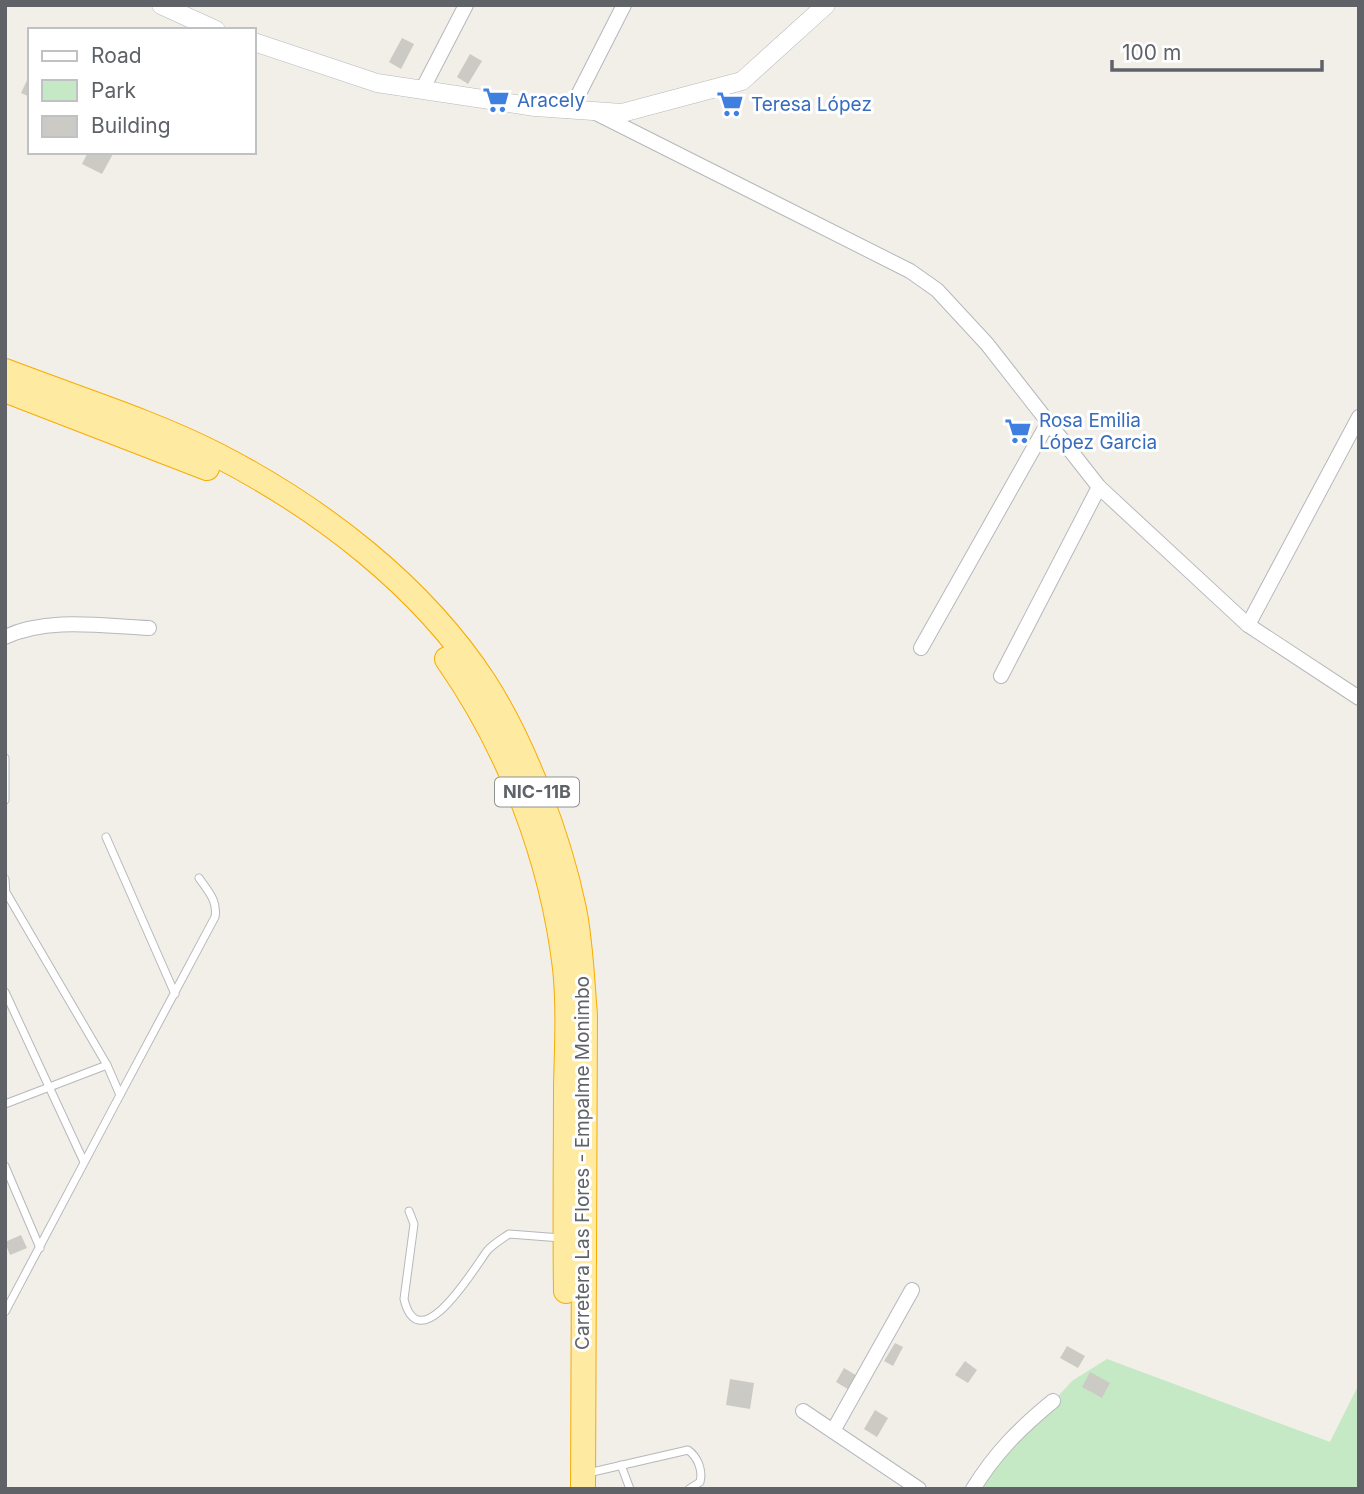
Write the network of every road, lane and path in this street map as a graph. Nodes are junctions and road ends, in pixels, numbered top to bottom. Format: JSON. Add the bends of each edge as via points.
{"nodes":[{"id":1,"x":161,"y":5,"type":"edge"},
{"id":2,"x":466,"y":5,"type":"edge"},
{"id":3,"x":624,"y":5,"type":"edge"},
{"id":4,"x":826,"y":5,"type":"edge"},
{"id":5,"x":212,"y":28,"type":"edge"},
{"id":6,"x":256,"y":43,"type":"edge"},
{"id":7,"x":422,"y":90,"type":"junction"},
{"id":8,"x":570,"y":111,"type":"junction"},
{"id":9,"x":596,"y":113,"type":"junction"},
{"id":10,"x":5,"y":371,"type":"edge"},
{"id":11,"x":5,"y":390,"type":"edge"},
{"id":12,"x":1359,"y":417,"type":"edge"},
{"id":13,"x":1049,"y":421,"type":"junction"},
{"id":14,"x":1099,"y":487,"type":"junction"},
{"id":15,"x":1248,"y":625,"type":"junction"},
{"id":16,"x":149,"y":628,"type":"dead end"},
{"id":17,"x":5,"y":637,"type":"edge"},
{"id":18,"x":922,"y":648,"type":"dead end"},
{"id":19,"x":1001,"y":676,"type":"dead end"},
{"id":20,"x":1359,"y":698,"type":"edge"},
{"id":21,"x":5,"y":758,"type":"edge"},
{"id":22,"x":5,"y":800,"type":"edge"},
{"id":23,"x":106,"y":837,"type":"dead end"},
{"id":24,"x":199,"y":878,"type":"dead end"},
{"id":25,"x":5,"y":879,"type":"edge"},
{"id":26,"x":6,"y":895,"type":"edge"},
{"id":27,"x":5,"y":992,"type":"edge"},
{"id":28,"x":175,"y":993,"type":"junction"},
{"id":29,"x":107,"y":1065,"type":"junction"},
{"id":30,"x":48,"y":1087,"type":"junction"},
{"id":31,"x":120,"y":1095,"type":"junction"},
{"id":32,"x":5,"y":1104,"type":"edge"},
{"id":33,"x":83,"y":1163,"type":"junction"},
{"id":34,"x":5,"y":1166,"type":"edge"},
{"id":35,"x":409,"y":1211,"type":"dead end"},
{"id":36,"x":565,"y":1238,"type":"junction"},
{"id":37,"x":40,"y":1248,"type":"junction"},
{"id":38,"x":912,"y":1290,"type":"dead end"},
{"id":39,"x":5,"y":1311,"type":"edge"},
{"id":40,"x":1053,"y":1402,"type":"dead end"},
{"id":41,"x":803,"y":1411,"type":"dead end"},
{"id":42,"x":833,"y":1431,"type":"junction"},
{"id":43,"x":621,"y":1465,"type":"junction"},
{"id":44,"x":578,"y":1484,"type":"edge"},
{"id":45,"x":630,"y":1489,"type":"edge"},
{"id":46,"x":689,"y":1489,"type":"edge"},
{"id":47,"x":919,"y":1489,"type":"edge"},
{"id":48,"x":973,"y":1489,"type":"edge"}],
"edges":[{"from":1,"to":5,"type":"street"},
{"from":2,"to":7,"type":"street"},
{"from":3,"to":8,"type":"street"},
{"from":4,"to":9,"type":"street","via":[[742,81],[622,113]]},
{"from":6,"to":7,"type":"street","via":[[377,83]]},
{"from":7,"to":8,"type":"street"},
{"from":8,"to":9,"type":"street"},
{"from":9,"to":13,"type":"street","via":[[910,271],[937,290]]},
{"from":10,"to":44,"type":"highway","name":"Carretera Las Flores - Empalme Monimbo","number":"NIC-11B","via":[[215,454],[325,520],[386,571],[439,626],[485,684],[505,721],[557,841],[575,912],[581,961],[585,1015]]},
{"from":11,"to":36,"type":"highway","name":"Carretera Las Flores - Empalme Monimbo","number":"NIC-11B","via":[[182,458],[270,502],[369,577],[462,680],[517,788],[555,911],[565,970]]},
{"from":12,"to":15,"type":"street"},
{"from":13,"to":14,"type":"street"},
{"from":13,"to":18,"type":"street"},
{"from":14,"to":15,"type":"street"},
{"from":14,"to":19,"type":"street"},
{"from":15,"to":20,"type":"street"},
{"from":16,"to":17,"type":"street","via":[[63,625],[25,628]]},
{"from":21,"to":22,"type":"lane"},
{"from":23,"to":28,"type":"lane"},
{"from":24,"to":28,"type":"lane","via":[[217,908]]},
{"from":25,"to":26,"type":"lane"},
{"from":26,"to":29,"type":"lane"},
{"from":27,"to":30,"type":"lane"},
{"from":28,"to":31,"type":"lane"},
{"from":29,"to":30,"type":"lane"},
{"from":29,"to":31,"type":"lane"},
{"from":30,"to":32,"type":"lane"},
{"from":30,"to":33,"type":"lane"},
{"from":31,"to":33,"type":"lane"},
{"from":33,"to":37,"type":"lane"},
{"from":34,"to":37,"type":"lane"},
{"from":35,"to":36,"type":"lane","via":[[415,1224],[404,1299],[415,1318],[424,1320],[450,1303],[489,1248],[509,1234]]},
{"from":36,"to":44,"type":"highway","name":"Carretera Las Flores - Empalme Monimbo","number":"NIC-11B"},
{"from":37,"to":39,"type":"lane"},
{"from":38,"to":42,"type":"street"},
{"from":40,"to":48,"type":"street","via":[[995,1454]]},
{"from":41,"to":42,"type":"street"},
{"from":42,"to":47,"type":"street"},
{"from":43,"to":44,"type":"lane"},
{"from":43,"to":45,"type":"lane"},
{"from":43,"to":46,"type":"lane","via":[[688,1450],[702,1475]]}]}
